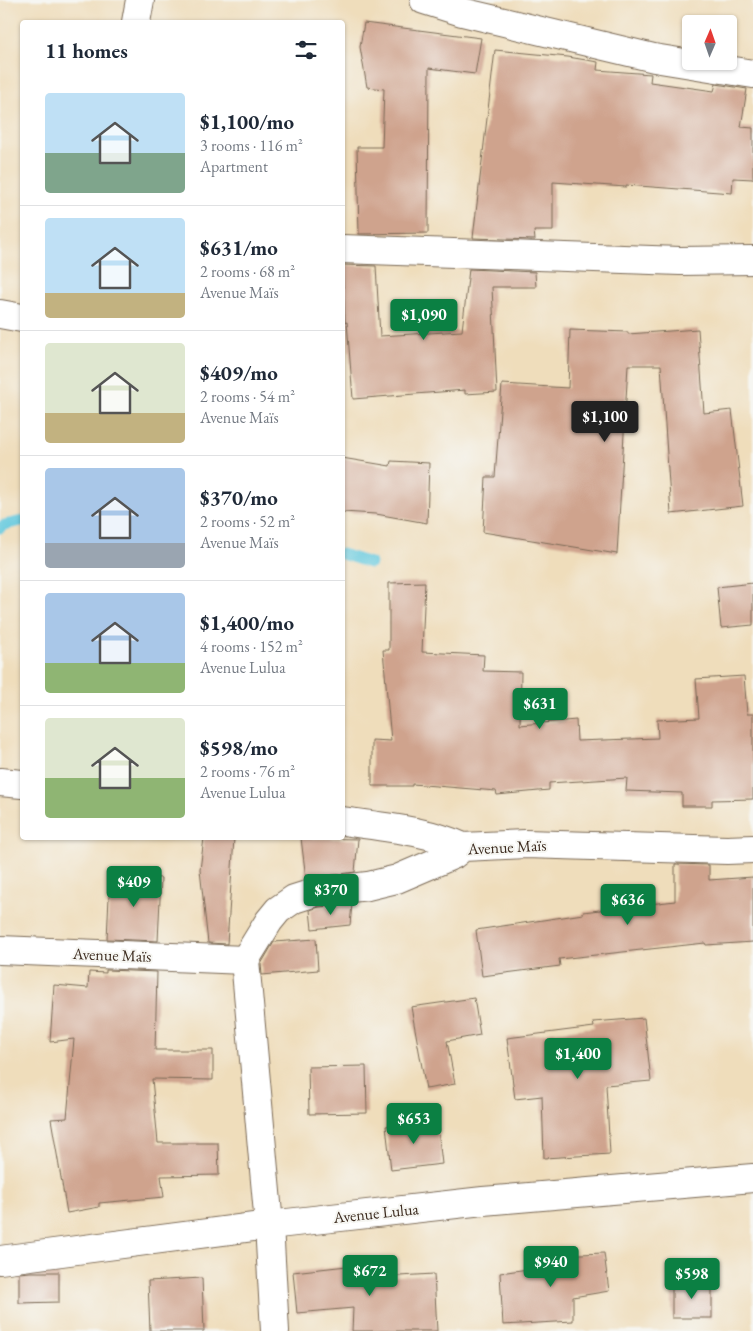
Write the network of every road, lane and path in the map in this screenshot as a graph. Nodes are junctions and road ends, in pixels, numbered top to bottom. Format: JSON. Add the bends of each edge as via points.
{"nodes":[{"id":1,"x":140,"y":0,"type":"edge"},
{"id":2,"x":424,"y":0,"type":"edge"},
{"id":3,"x":136,"y":20,"type":"edge"},
{"id":4,"x":753,"y":74,"type":"edge"},
{"id":5,"x":345,"y":249,"type":"edge"},
{"id":6,"x":753,"y":260,"type":"edge"},
{"id":7,"x":0,"y":314,"type":"edge"},
{"id":8,"x":20,"y":318,"type":"edge"},
{"id":9,"x":0,"y":782,"type":"edge"},
{"id":10,"x":20,"y":784,"type":"edge"},
{"id":11,"x":345,"y":822,"type":"edge"},
{"id":12,"x":463,"y":847,"type":"junction"},
{"id":13,"x":753,"y":849,"type":"edge"},
{"id":14,"x":0,"y":950,"type":"edge"},
{"id":15,"x":245,"y":960,"type":"junction"},
{"id":16,"x":753,"y":1178,"type":"edge"},
{"id":17,"x":269,"y":1225,"type":"junction"},
{"id":18,"x":0,"y":1260,"type":"edge"},
{"id":19,"x":275,"y":1331,"type":"edge"}],
"edges":[{"from":1,"to":3,"type":"street"},
{"from":2,"to":4,"type":"street","via":[[654,58]]},
{"from":5,"to":6,"type":"street"},
{"from":7,"to":8,"type":"street"},
{"from":9,"to":10,"type":"street"},
{"from":11,"to":12,"type":"street","via":[[436,837]]},
{"from":12,"to":13,"type":"street","name":"Avenue Maïs","via":[[525,844]]},
{"from":12,"to":15,"type":"street","name":"Avenue Maïs","via":[[453,855],[397,879],[316,892],[294,899],[273,915]]},
{"from":14,"to":15,"type":"street","name":"Avenue Maïs"},
{"from":15,"to":17,"type":"street"},
{"from":16,"to":17,"type":"street","name":"Avenue Lulua","via":[[483,1201]]},
{"from":17,"to":18,"type":"street","name":"Avenue Lulua"},
{"from":17,"to":19,"type":"street"}]}
